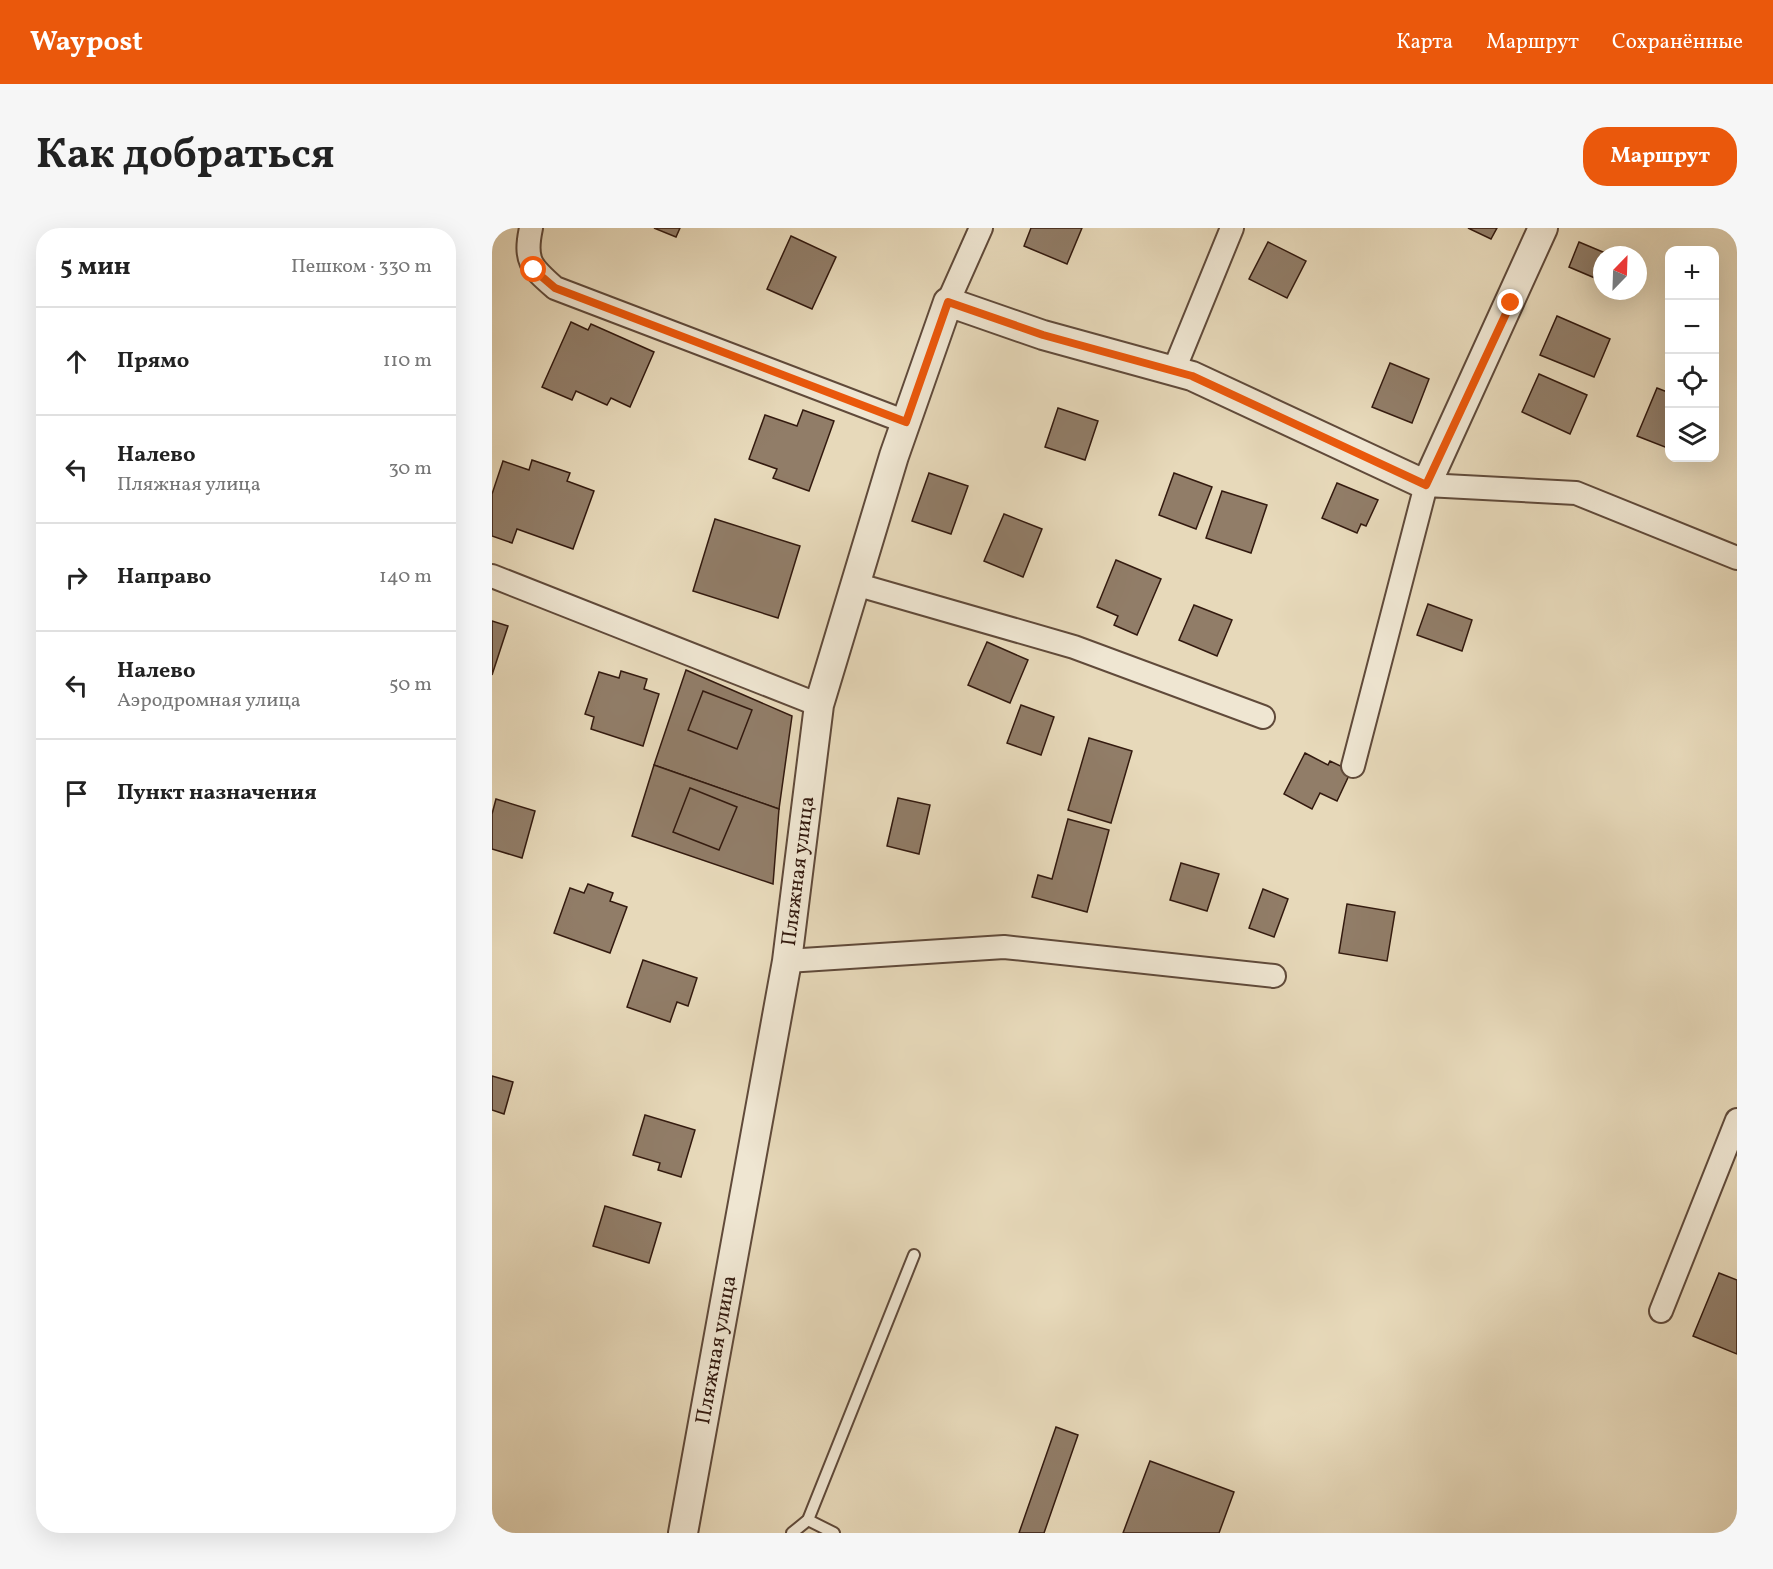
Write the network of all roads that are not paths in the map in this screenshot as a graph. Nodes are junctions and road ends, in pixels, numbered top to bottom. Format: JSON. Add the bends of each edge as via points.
{"nodes":[{"id":1,"x":531,"y":228,"type":"edge"},
{"id":2,"x":981,"y":228,"type":"edge"},
{"id":3,"x":1232,"y":228,"type":"edge"},
{"id":4,"x":1543,"y":228,"type":"edge"},
{"id":5,"x":948,"y":302,"type":"junction"},
{"id":6,"x":1174,"y":370,"type":"junction"},
{"id":7,"x":906,"y":422,"type":"junction"},
{"id":8,"x":1426,"y":485,"type":"junction"},
{"id":9,"x":1737,"y":558,"type":"edge"},
{"id":10,"x":492,"y":576,"type":"edge"},
{"id":11,"x":855,"y":584,"type":"junction"},
{"id":12,"x":819,"y":705,"type":"junction"},
{"id":13,"x":1263,"y":717,"type":"dead end"},
{"id":14,"x":1353,"y":766,"type":"dead end"},
{"id":15,"x":787,"y":961,"type":"junction"},
{"id":16,"x":1274,"y":976,"type":"dead end"},
{"id":17,"x":1737,"y":1120,"type":"edge"},
{"id":18,"x":914,"y":1255,"type":"dead end"},
{"id":19,"x":1661,"y":1311,"type":"dead end"},
{"id":20,"x":808,"y":1520,"type":"junction"},
{"id":21,"x":683,"y":1533,"type":"edge"},
{"id":22,"x":792,"y":1533,"type":"edge"},
{"id":23,"x":834,"y":1533,"type":"edge"}],
"edges":[{"from":1,"to":7,"type":"street","via":[[527,249],[534,270],[555,288]]},
{"from":2,"to":5,"type":"street","name":"Пляжная улица"},
{"from":3,"to":6,"type":"street"},
{"from":4,"to":8,"type":"street"},
{"from":5,"to":6,"type":"street","via":[[1043,335]]},
{"from":5,"to":7,"type":"street","name":"Пляжная улица"},
{"from":6,"to":8,"type":"street"},
{"from":7,"to":11,"type":"street","name":"Пляжная улица"},
{"from":8,"to":9,"type":"street","via":[[1576,493]]},
{"from":8,"to":14,"type":"street"},
{"from":10,"to":12,"type":"street"},
{"from":11,"to":12,"type":"street","name":"Пляжная улица"},
{"from":11,"to":13,"type":"street","via":[[1074,647]]},
{"from":12,"to":15,"type":"street","name":"Пляжная улица"},
{"from":15,"to":16,"type":"street","via":[[1004,947]]},
{"from":15,"to":21,"type":"street","name":"Пляжная улица"},
{"from":17,"to":19,"type":"street"},
{"from":18,"to":20,"type":"lane"},
{"from":20,"to":22,"type":"lane"},
{"from":20,"to":23,"type":"lane"}]}
